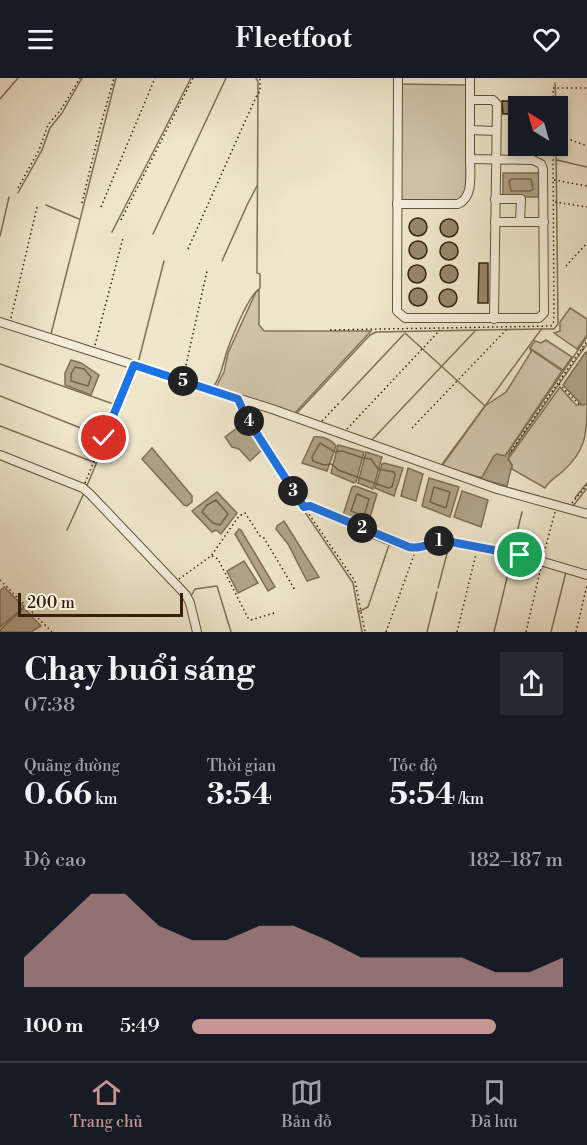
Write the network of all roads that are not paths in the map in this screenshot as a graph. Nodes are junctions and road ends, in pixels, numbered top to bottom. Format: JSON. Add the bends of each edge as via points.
{"nodes":[{"id":1,"x":398,"y":78,"type":"edge"},
{"id":2,"x":470,"y":78,"type":"edge"},
{"id":3,"x":470,"y":100,"type":"junction"},
{"id":4,"x":470,"y":130,"type":"junction"},
{"id":5,"x":496,"y":131,"type":"junction"},
{"id":6,"x":470,"y":159,"type":"junction"},
{"id":7,"x":496,"y":160,"type":"junction"},
{"id":8,"x":495,"y":199,"type":"junction"},
{"id":9,"x":397,"y":204,"type":"junction"},
{"id":10,"x":495,"y":222,"type":"junction"},
{"id":11,"x":520,"y":222,"type":"junction"},
{"id":12,"x":544,"y":222,"type":"junction"},
{"id":13,"x":494,"y":319,"type":"junction"},
{"id":14,"x":0,"y":322,"type":"edge"},
{"id":15,"x":0,"y":455,"type":"edge"},
{"id":16,"x":587,"y":513,"type":"edge"},
{"id":17,"x":364,"y":530,"type":"road end"},
{"id":18,"x":587,"y":575,"type":"edge"},
{"id":19,"x":197,"y":632,"type":"edge"}],
"edges":[{"from":1,"to":9,"type":"street"},
{"from":2,"to":3,"type":"street"},
{"from":3,"to":4,"type":"street"},
{"from":3,"to":5,"type":"street","via":[[495,101]]},
{"from":4,"to":5,"type":"street"},
{"from":4,"to":6,"type":"street"},
{"from":5,"to":7,"type":"street"},
{"from":6,"to":7,"type":"street"},
{"from":6,"to":9,"type":"street","via":[[469,194],[462,203]]},
{"from":7,"to":8,"type":"street"},
{"from":7,"to":12,"type":"street","via":[[533,160],[541,164]]},
{"from":8,"to":10,"type":"street"},
{"from":8,"to":11,"type":"street","via":[[521,199]]},
{"from":9,"to":13,"type":"street","via":[[398,314],[405,318]]},
{"from":10,"to":11,"type":"street"},
{"from":10,"to":13,"type":"street"},
{"from":11,"to":12,"type":"street"},
{"from":12,"to":13,"type":"street","via":[[543,315]]},
{"from":14,"to":16,"type":"street","via":[[497,489]]},
{"from":15,"to":19,"type":"street","via":[[83,488],[188,599]]},
{"from":17,"to":18,"type":"street","via":[[400,545],[416,548],[441,541],[520,555]]}]}
